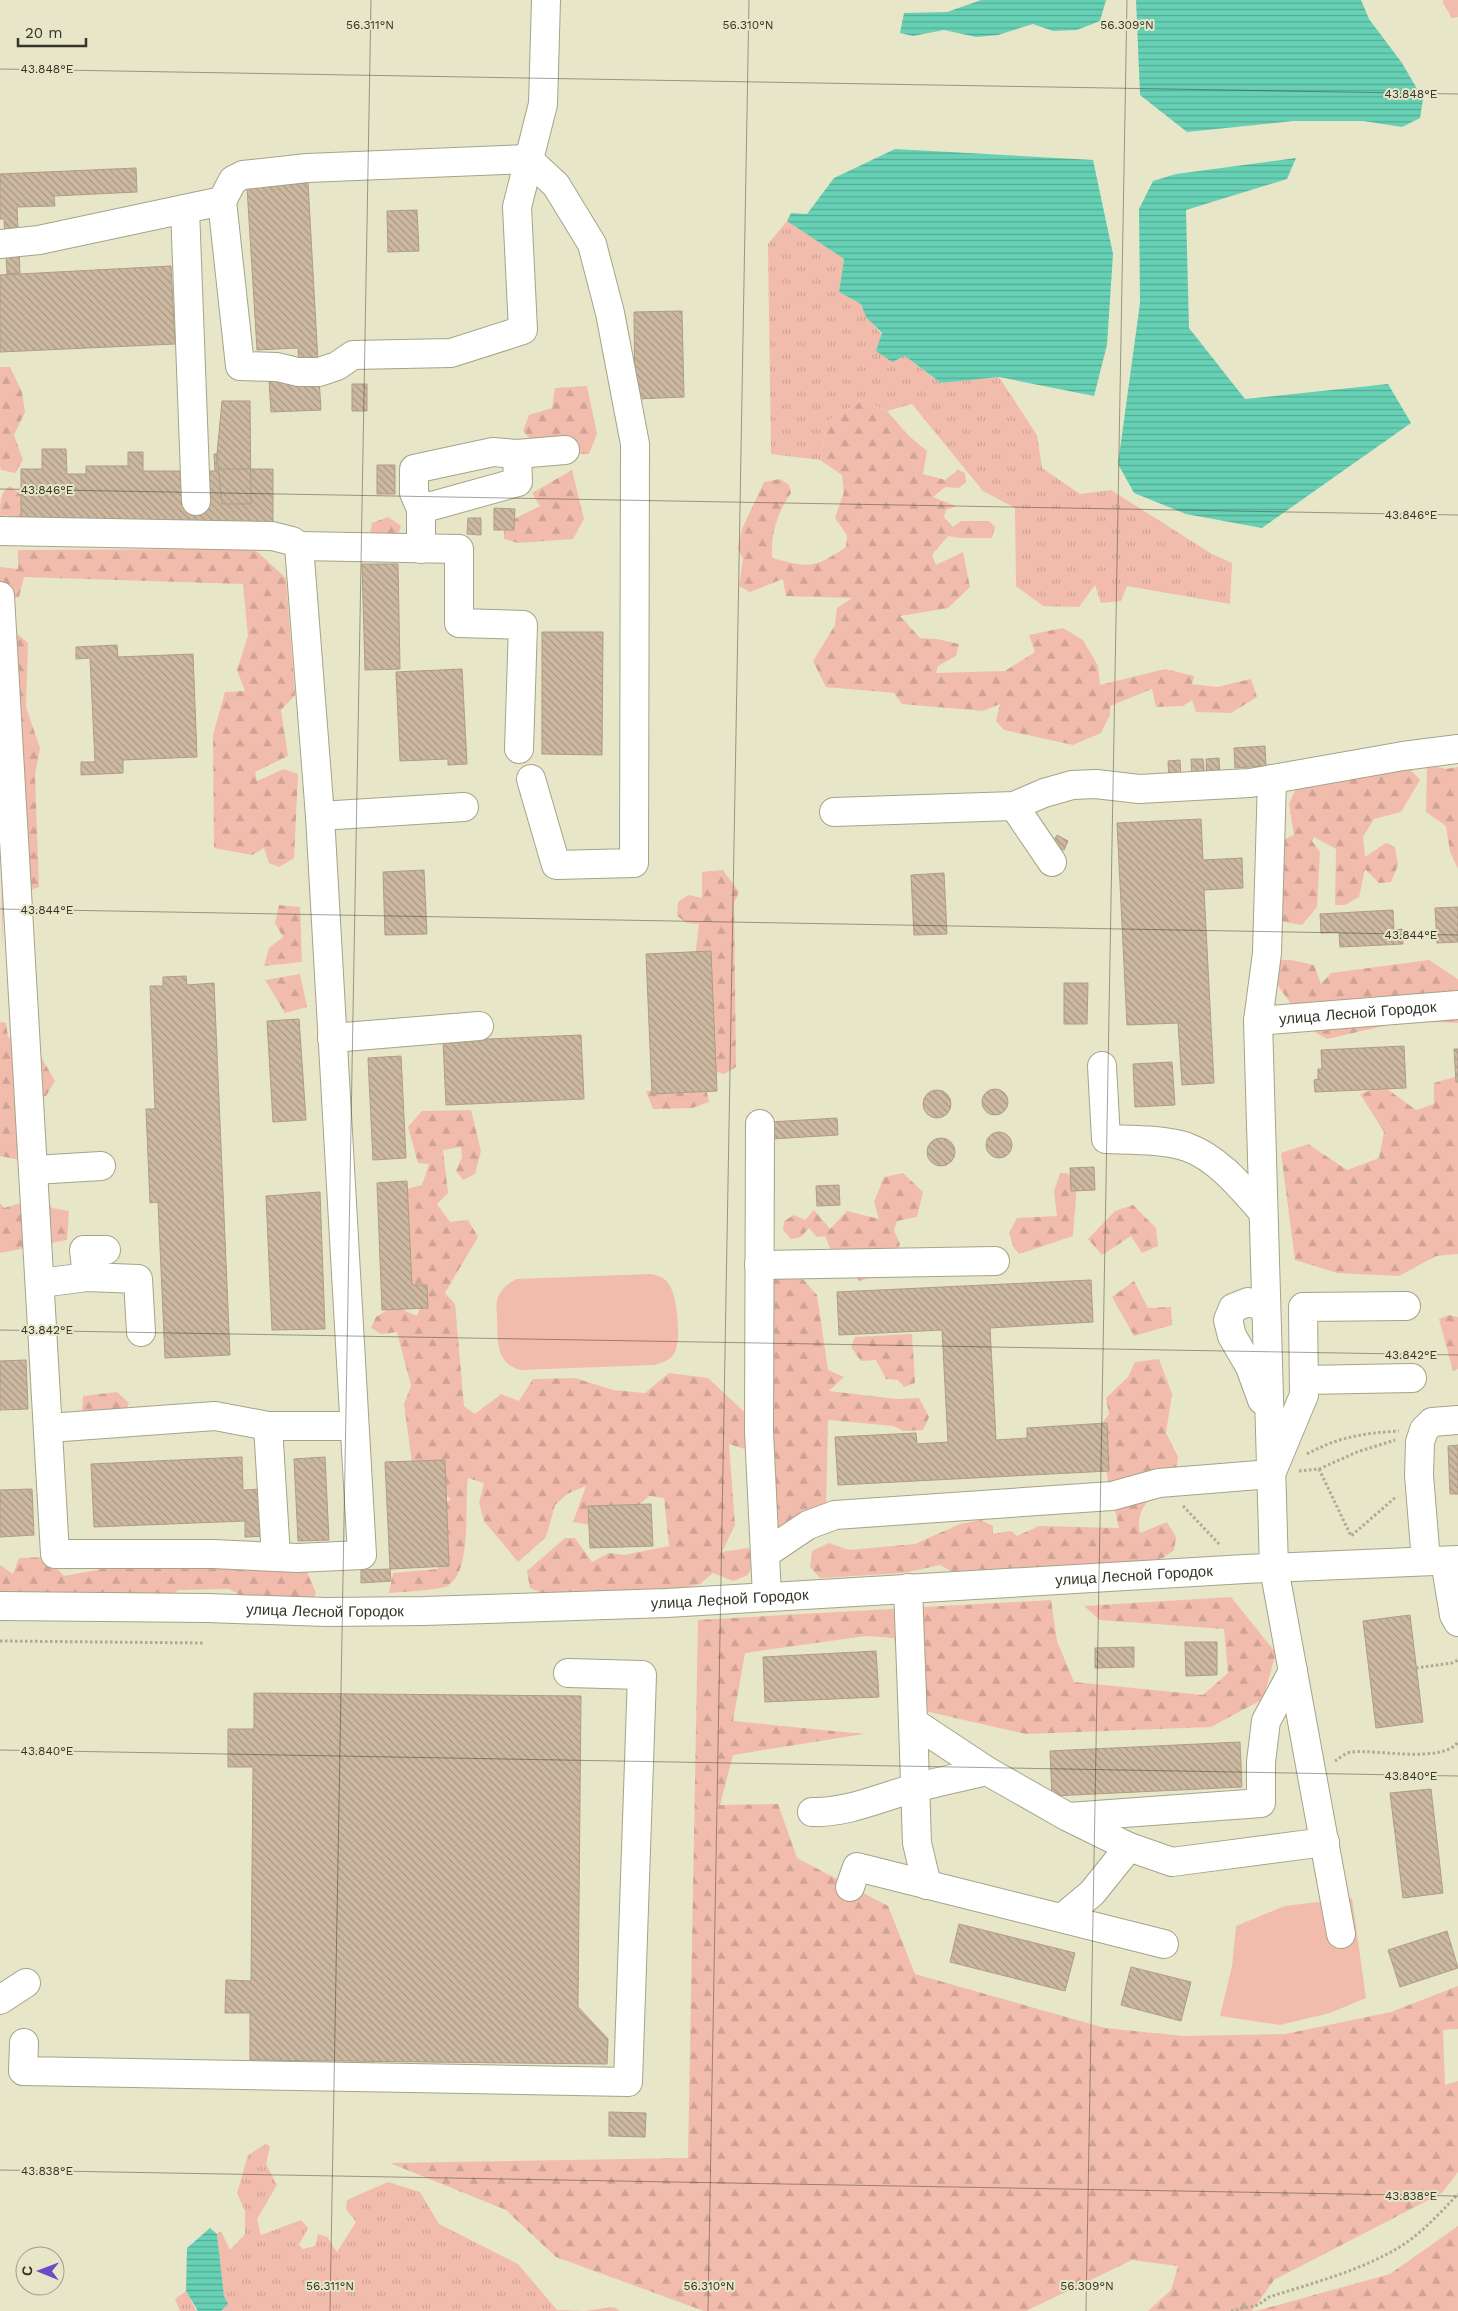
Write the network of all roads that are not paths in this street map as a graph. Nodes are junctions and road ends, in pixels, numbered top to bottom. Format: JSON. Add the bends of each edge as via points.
{"nodes":[{"id":1,"x":546,"y":0,"type":"edge"},
{"id":2,"x":528,"y":159,"type":"junction"},
{"id":3,"x":222,"y":201,"type":"junction"},
{"id":4,"x":185,"y":209,"type":"junction"},
{"id":5,"x":0,"y":244,"type":"edge"},
{"id":6,"x":565,"y":450,"type":"dead end"},
{"id":7,"x":517,"y":454,"type":"junction"},
{"id":8,"x":196,"y":500,"type":"dead end"},
{"id":9,"x":421,"y":509,"type":"junction"},
{"id":10,"x":0,"y":531,"type":"edge"},
{"id":11,"x":299,"y":546,"type":"junction"},
{"id":12,"x":421,"y":549,"type":"junction"},
{"id":13,"x":0,"y":596,"type":"edge"},
{"id":14,"x":519,"y":749,"type":"dead end"},
{"id":15,"x":1458,"y":749,"type":"edge"},
{"id":16,"x":531,"y":778,"type":"dead end"},
{"id":17,"x":1272,"y":779,"type":"junction"},
{"id":18,"x":1014,"y":806,"type":"junction"},
{"id":19,"x":464,"y":807,"type":"dead end"},
{"id":20,"x":834,"y":812,"type":"dead end"},
{"id":21,"x":320,"y":816,"type":"junction"},
{"id":22,"x":1052,"y":862,"type":"dead end"},
{"id":23,"x":1458,"y":1004,"type":"edge"},
{"id":24,"x":1258,"y":1021,"type":"junction"},
{"id":25,"x":479,"y":1026,"type":"dead end"},
{"id":26,"x":332,"y":1038,"type":"junction"},
{"id":27,"x":1102,"y":1066,"type":"dead end"},
{"id":28,"x":760,"y":1124,"type":"dead end"},
{"id":29,"x":102,"y":1166,"type":"dead end"},
{"id":30,"x":34,"y":1170,"type":"junction"},
{"id":31,"x":1263,"y":1212,"type":"junction"},
{"id":32,"x":106,"y":1250,"type":"dead end"},
{"id":33,"x":996,"y":1261,"type":"dead end"},
{"id":34,"x":760,"y":1265,"type":"junction"},
{"id":35,"x":87,"y":1277,"type":"junction"},
{"id":36,"x":41,"y":1283,"type":"junction"},
{"id":37,"x":1406,"y":1306,"type":"dead end"},
{"id":38,"x":1266,"y":1307,"type":"junction"},
{"id":39,"x":141,"y":1332,"type":"dead end"},
{"id":40,"x":1412,"y":1378,"type":"dead end"},
{"id":41,"x":1304,"y":1380,"type":"junction"},
{"id":42,"x":1458,"y":1420,"type":"edge"},
{"id":43,"x":1270,"y":1422,"type":"junction"},
{"id":44,"x":268,"y":1426,"type":"junction"},
{"id":45,"x":354,"y":1426,"type":"junction"},
{"id":46,"x":49,"y":1428,"type":"junction"},
{"id":47,"x":1271,"y":1474,"type":"junction"},
{"id":48,"x":765,"y":1554,"type":"junction"},
{"id":49,"x":276,"y":1557,"type":"junction"},
{"id":50,"x":1443,"y":1561,"type":"edge"},
{"id":51,"x":1274,"y":1568,"type":"junction"},
{"id":52,"x":908,"y":1588,"type":"junction"},
{"id":53,"x":766,"y":1596,"type":"junction"},
{"id":54,"x":0,"y":1606,"type":"edge"},
{"id":55,"x":1458,"y":1622,"type":"edge"},
{"id":56,"x":1293,"y":1671,"type":"junction"},
{"id":57,"x":568,"y":1673,"type":"dead end"},
{"id":58,"x":913,"y":1722,"type":"junction"},
{"id":59,"x":987,"y":1771,"type":"junction"},
{"id":60,"x":915,"y":1788,"type":"junction"},
{"id":61,"x":812,"y":1812,"type":"dead end"},
{"id":62,"x":1068,"y":1817,"type":"junction"},
{"id":63,"x":1325,"y":1842,"type":"junction"},
{"id":64,"x":1128,"y":1847,"type":"junction"},
{"id":65,"x":927,"y":1885,"type":"junction"},
{"id":66,"x":850,"y":1887,"type":"dead end"},
{"id":67,"x":1062,"y":1918,"type":"junction"},
{"id":68,"x":1341,"y":1934,"type":"dead end"},
{"id":69,"x":1164,"y":1944,"type":"dead end"},
{"id":70,"x":26,"y":1983,"type":"dead end"},
{"id":71,"x":0,"y":2000,"type":"edge"},
{"id":72,"x":24,"y":2043,"type":"dead end"}],
"edges":[{"from":1,"to":2,"type":"street","via":[[543,104]]},
{"from":2,"to":3,"type":"street","via":[[307,168],[243,175],[233,180]]},
{"from":2,"to":3,"type":"street","via":[[518,207],[523,330],[451,353],[353,355],[337,366],[319,372],[240,366]]},
{"from":2,"to":16,"type":"street","via":[[556,186],[592,244],[610,313],[635,444],[634,863],[556,865]]},
{"from":3,"to":4,"type":"street"},
{"from":4,"to":5,"type":"street","via":[[39,240]]},
{"from":4,"to":8,"type":"street"},
{"from":6,"to":7,"type":"street"},
{"from":7,"to":9,"type":"street","via":[[518,482]]},
{"from":7,"to":9,"type":"street","via":[[494,452],[414,469],[414,493]]},
{"from":9,"to":12,"type":"street"},
{"from":10,"to":11,"type":"street","via":[[272,536]]},
{"from":11,"to":12,"type":"street"},
{"from":11,"to":21,"type":"street"},
{"from":12,"to":14,"type":"street","via":[[459,549],[459,623],[523,625]]},
{"from":13,"to":30,"type":"street"},
{"from":15,"to":17,"type":"street"},
{"from":17,"to":18,"type":"street","via":[[1140,788],[1096,784],[1072,786],[1044,793]]},
{"from":17,"to":24,"type":"street","via":[[1267,953]]},
{"from":18,"to":20,"type":"street"},
{"from":18,"to":22,"type":"street"},
{"from":19,"to":21,"type":"street"},
{"from":21,"to":26,"type":"street"},
{"from":23,"to":24,"type":"street","name":"улица Лесной Городок"},
{"from":24,"to":31,"type":"street"},
{"from":25,"to":26,"type":"street"},
{"from":26,"to":45,"type":"street"},
{"from":27,"to":31,"type":"street","via":[[1106,1139],[1152,1141],[1186,1147],[1211,1159]]},
{"from":28,"to":34,"type":"street"},
{"from":29,"to":30,"type":"street"},
{"from":30,"to":36,"type":"street"},
{"from":31,"to":38,"type":"street"},
{"from":32,"to":35,"type":"street","via":[[84,1250]]},
{"from":33,"to":34,"type":"street"},
{"from":34,"to":48,"type":"street","via":[[759,1432]]},
{"from":35,"to":36,"type":"street"},
{"from":35,"to":39,"type":"street","via":[[138,1279]]},
{"from":36,"to":46,"type":"street"},
{"from":37,"to":41,"type":"street","via":[[1303,1307]]},
{"from":38,"to":43,"type":"street"},
{"from":38,"to":43,"type":"street","via":[[1248,1302],[1233,1308],[1228,1320]]},
{"from":40,"to":41,"type":"street"},
{"from":41,"to":47,"type":"street","via":[[1304,1395]]},
{"from":42,"to":50,"type":"street","via":[[1432,1422],[1424,1430],[1420,1442],[1419,1475]]},
{"from":43,"to":47,"type":"street"},
{"from":44,"to":45,"type":"street"},
{"from":44,"to":46,"type":"street","via":[[215,1416]]},
{"from":44,"to":49,"type":"street"},
{"from":45,"to":49,"type":"street","via":[[362,1555]]},
{"from":46,"to":49,"type":"street","via":[[55,1554]]},
{"from":47,"to":48,"type":"street","via":[[1160,1483],[1112,1496],[835,1515],[808,1525]]},
{"from":47,"to":51,"type":"street"},
{"from":48,"to":53,"type":"street"},
{"from":50,"to":51,"type":"street","name":"улица Лесной Городок"},
{"from":50,"to":55,"type":"street"},
{"from":51,"to":52,"type":"street","name":"улица Лесной Городок"},
{"from":51,"to":56,"type":"street"},
{"from":52,"to":53,"type":"street","name":"улица Лесной Городок"},
{"from":52,"to":58,"type":"street"},
{"from":53,"to":54,"type":"street","name":"улица Лесной Городок","via":[[667,1603],[424,1611]]},
{"from":56,"to":62,"type":"street","via":[[1266,1721],[1260,1803]]},
{"from":56,"to":63,"type":"street"},
{"from":57,"to":72,"type":"street","via":[[642,1675],[628,2082],[23,2071]]},
{"from":58,"to":59,"type":"street"},
{"from":58,"to":60,"type":"street"},
{"from":59,"to":60,"type":"street"},
{"from":59,"to":62,"type":"street"},
{"from":60,"to":61,"type":"street","via":[[833,1813]]},
{"from":60,"to":65,"type":"street","via":[[917,1843]]},
{"from":62,"to":64,"type":"street"},
{"from":63,"to":64,"type":"street","via":[[1172,1862]]},
{"from":63,"to":68,"type":"street"},
{"from":64,"to":67,"type":"street","via":[[1092,1892]]},
{"from":65,"to":66,"type":"street","via":[[857,1867]]},
{"from":65,"to":67,"type":"street"},
{"from":67,"to":69,"type":"street"},
{"from":70,"to":71,"type":"street"}]}
